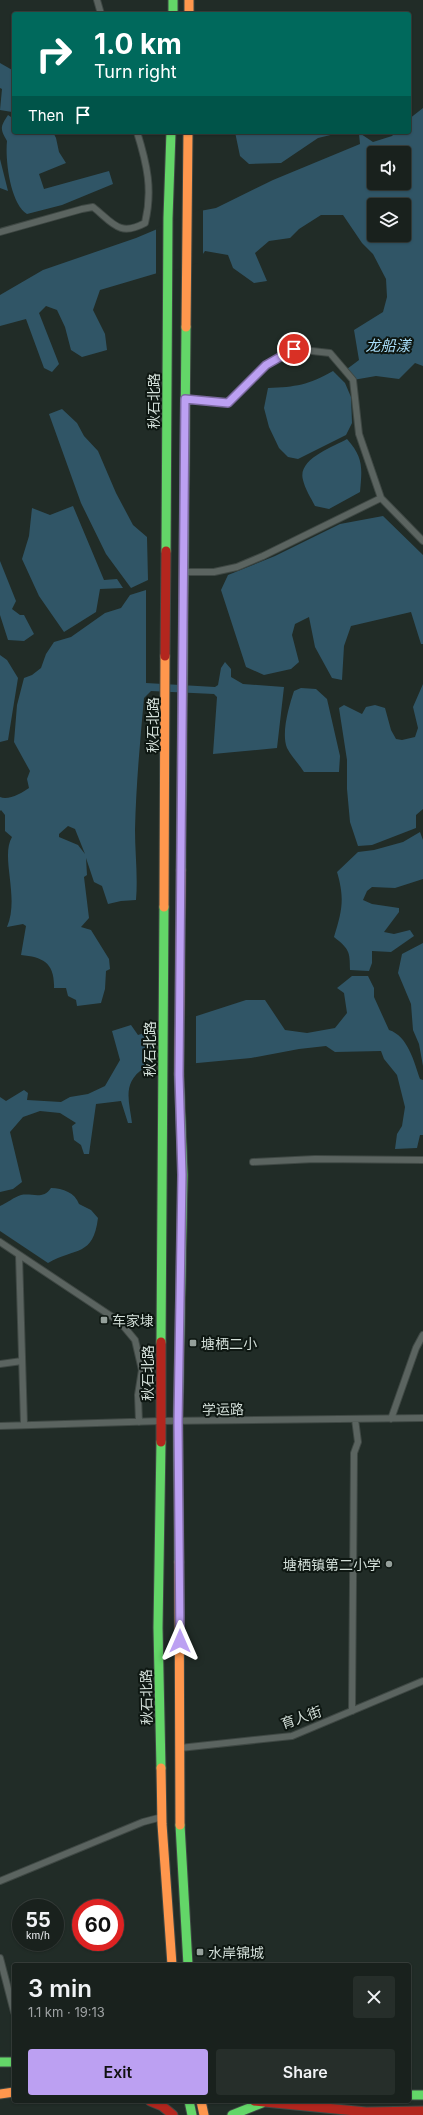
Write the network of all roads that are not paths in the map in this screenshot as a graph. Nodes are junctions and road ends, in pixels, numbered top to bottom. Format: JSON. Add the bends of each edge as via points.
{"nodes":[{"id":1,"x":97,"y":0,"type":"edge"},
{"id":2,"x":173,"y":0,"type":"edge"},
{"id":3,"x":189,"y":0,"type":"edge"},
{"id":4,"x":100,"y":12,"type":"edge"},
{"id":5,"x":173,"y":12,"type":"edge"},
{"id":6,"x":189,"y":12,"type":"edge"},
{"id":7,"x":138,"y":134,"type":"edge"},
{"id":8,"x":171,"y":134,"type":"edge"},
{"id":9,"x":188,"y":134,"type":"edge"},
{"id":10,"x":0,"y":232,"type":"edge"},
{"id":11,"x":185,"y":399,"type":"junction"},
{"id":12,"x":381,"y":498,"type":"junction"},
{"id":13,"x":423,"y":541,"type":"edge"},
{"id":14,"x":184,"y":572,"type":"junction"},
{"id":15,"x":423,"y":1160,"type":"edge"},
{"id":16,"x":253,"y":1162,"type":"dead end"},
{"id":17,"x":0,"y":1242,"type":"edge"},
{"id":18,"x":19,"y":1255,"type":"junction"},
{"id":19,"x":423,"y":1335,"type":"edge"},
{"id":20,"x":22,"y":1361,"type":"junction"},
{"id":21,"x":0,"y":1364,"type":"edge"},
{"id":22,"x":423,"y":1418,"type":"edge"},
{"id":23,"x":355,"y":1419,"type":"junction"},
{"id":24,"x":391,"y":1419,"type":"junction"},
{"id":25,"x":161,"y":1421,"type":"junction"},
{"id":26,"x":139,"y":1422,"type":"junction"},
{"id":27,"x":178,"y":1422,"type":"junction"},
{"id":28,"x":24,"y":1424,"type":"junction"},
{"id":29,"x":0,"y":1426,"type":"edge"},
{"id":30,"x":423,"y":1681,"type":"edge"},
{"id":31,"x":352,"y":1711,"type":"junction"},
{"id":32,"x":180,"y":1748,"type":"junction"},
{"id":33,"x":162,"y":1817,"type":"junction"},
{"id":34,"x":0,"y":1881,"type":"edge"},
{"id":35,"x":0,"y":1958,"type":"edge"},
{"id":36,"x":172,"y":1963,"type":"edge"},
{"id":37,"x":188,"y":1963,"type":"edge"},
{"id":38,"x":12,"y":2004,"type":"edge"},
{"id":39,"x":0,"y":2062,"type":"edge"},
{"id":40,"x":12,"y":2062,"type":"edge"},
{"id":41,"x":12,"y":2092,"type":"edge"},
{"id":42,"x":0,"y":2094,"type":"edge"},
{"id":43,"x":411,"y":2095,"type":"edge"},
{"id":44,"x":423,"y":2095,"type":"edge"},
{"id":45,"x":155,"y":2103,"type":"edge"},
{"id":46,"x":189,"y":2103,"type":"edge"},
{"id":47,"x":201,"y":2103,"type":"edge"},
{"id":48,"x":262,"y":2103,"type":"edge"},
{"id":49,"x":275,"y":2103,"type":"edge"},
{"id":50,"x":423,"y":2111,"type":"edge"},
{"id":51,"x":173,"y":2115,"type":"edge"},
{"id":52,"x":192,"y":2115,"type":"edge"},
{"id":53,"x":204,"y":2115,"type":"edge"},
{"id":54,"x":232,"y":2115,"type":"edge"}],
"edges":[{"from":1,"to":4,"type":"street"},
{"from":2,"to":5,"type":"main road"},
{"from":3,"to":6,"type":"main road"},
{"from":7,"to":10,"type":"street","via":[[148,168],[149,208],[145,224],[133,230],[122,230],[93,208]]},
{"from":8,"to":25,"type":"main road","name":"秋石北路","via":[[168,218]]},
{"from":9,"to":11,"type":"main road"},
{"from":11,"to":12,"type":"street","via":[[228,403],[266,365],[294,349],[330,353],[353,380],[359,434]]},
{"from":11,"to":14,"type":"main road"},
{"from":12,"to":13,"type":"street"},
{"from":12,"to":14,"type":"street","via":[[238,567],[214,572]]},
{"from":14,"to":27,"type":"main road","via":[[179,1075],[182,1175]]},
{"from":15,"to":16,"type":"street","via":[[316,1159]]},
{"from":17,"to":18,"type":"street"},
{"from":18,"to":20,"type":"street"},
{"from":18,"to":26,"type":"street","via":[[120,1322],[135,1340],[142,1370],[138,1395]]},
{"from":19,"to":24,"type":"street"},
{"from":20,"to":21,"type":"street"},
{"from":20,"to":28,"type":"street"},
{"from":22,"to":24,"type":"street","name":"学运路"},
{"from":23,"to":24,"type":"street","name":"学运路"},
{"from":23,"to":27,"type":"street","name":"学运路"},
{"from":23,"to":31,"type":"street","via":[[358,1442],[354,1453]]},
{"from":25,"to":26,"type":"street","name":"学运路"},
{"from":25,"to":27,"type":"street","name":"学运路"},
{"from":25,"to":33,"type":"main road","name":"秋石北路","via":[[158,1628]]},
{"from":26,"to":28,"type":"street","name":"学运路"},
{"from":27,"to":32,"type":"main road"},
{"from":28,"to":29,"type":"street","name":"学运路"},
{"from":30,"to":31,"type":"street","name":"育人街"},
{"from":31,"to":32,"type":"street","name":"育人街","via":[[292,1736]]},
{"from":32,"to":37,"type":"main road","via":[[180,1831]]},
{"from":33,"to":34,"type":"street","via":[[143,1822]]},
{"from":33,"to":36,"type":"main road","name":"秋石北路"},
{"from":35,"to":38,"type":"street"},
{"from":39,"to":40,"type":"main road"},
{"from":41,"to":42,"type":"main road"},
{"from":43,"to":44,"type":"main road"},
{"from":45,"to":51,"type":"main road"},
{"from":46,"to":52,"type":"main road"},
{"from":47,"to":53,"type":"main road"},
{"from":48,"to":54,"type":"main road"},
{"from":49,"to":50,"type":"main road","via":[[366,2112]]}]}
